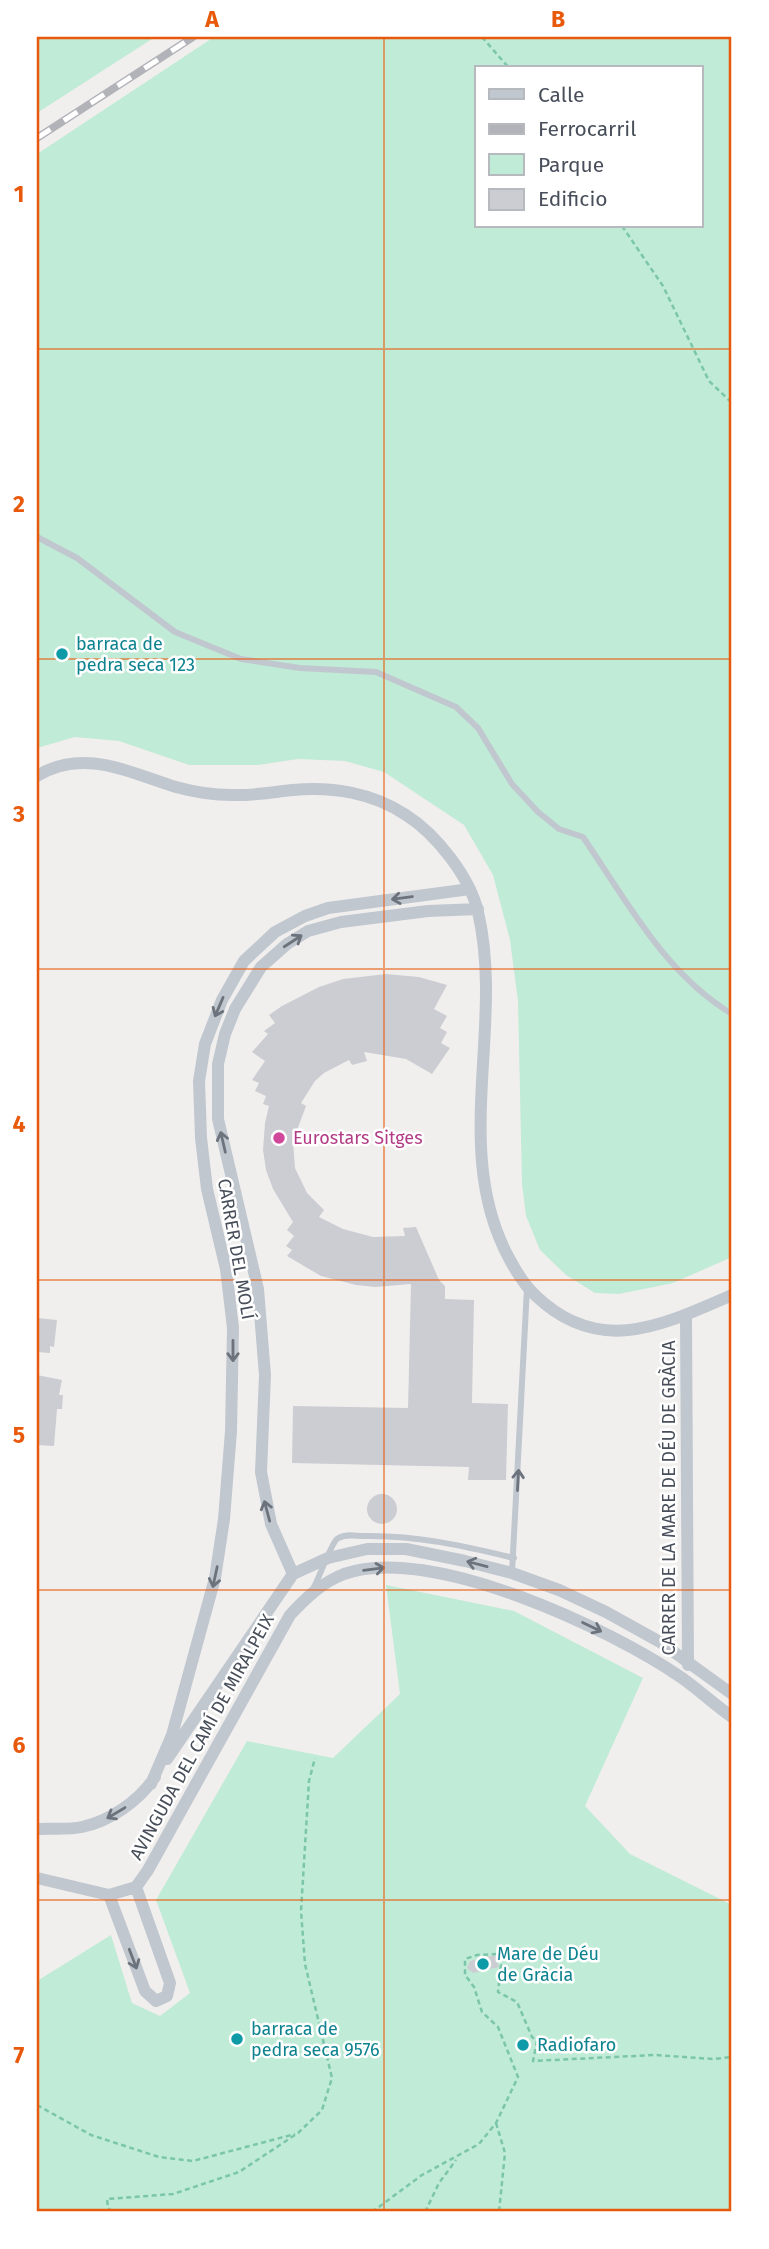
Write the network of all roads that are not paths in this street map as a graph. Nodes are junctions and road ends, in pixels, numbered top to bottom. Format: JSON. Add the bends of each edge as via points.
{"nodes":[{"id":1,"x":37,"y":537,"type":"edge"},
{"id":2,"x":37,"y":776,"type":"edge"},
{"id":3,"x":470,"y":888,"type":"junction"},
{"id":4,"x":478,"y":909,"type":"junction"},
{"id":5,"x":732,"y":1014,"type":"edge"},
{"id":6,"x":527,"y":1288,"type":"junction"},
{"id":7,"x":732,"y":1295,"type":"edge"},
{"id":8,"x":685,"y":1316,"type":"junction"},
{"id":9,"x":328,"y":1558,"type":"junction"},
{"id":10,"x":514,"y":1558,"type":"junction"},
{"id":11,"x":512,"y":1573,"type":"junction"},
{"id":12,"x":293,"y":1574,"type":"junction"},
{"id":13,"x":312,"y":1592,"type":"junction"},
{"id":14,"x":689,"y":1662,"type":"junction"},
{"id":15,"x":682,"y":1678,"type":"junction"},
{"id":16,"x":732,"y":1694,"type":"edge"},
{"id":17,"x":732,"y":1717,"type":"edge"},
{"id":18,"x":151,"y":1784,"type":"junction"},
{"id":19,"x":37,"y":1829,"type":"edge"},
{"id":20,"x":37,"y":1878,"type":"edge"},
{"id":21,"x":136,"y":1887,"type":"junction"},
{"id":22,"x":109,"y":1895,"type":"junction"}],
"edges":[{"from":1,"to":5,"type":"lane","via":[[77,558],[174,632],[241,659],[376,672],[456,707],[478,728],[512,784],[538,812],[559,829],[583,837],[671,965]]},
{"from":2,"to":3,"type":"street","via":[[53,767],[92,762],[213,794],[312,789],[349,792],[382,803],[419,824],[445,851]]},
{"from":3,"to":4,"type":"street"},
{"from":3,"to":18,"type":"street","name":"CARRER DEL MOLÍ","one_way":true,"via":[[328,908],[275,932],[244,961],[205,1044],[201,1138],[233,1328],[231,1431],[215,1578],[172,1735]]},
{"from":4,"to":6,"type":"street","via":[[486,965],[481,1172],[496,1231]]},
{"from":12,"to":4,"type":"street","name":"CARRER DEL MOLÍ","one_way":true,"via":[[264,1499],[265,1375],[258,1289],[218,1119],[218,1064],[225,1034],[261,967],[309,931],[341,922]]},
{"from":6,"to":8,"type":"street","via":[[560,1317],[598,1330],[640,1330]]},
{"from":10,"to":6,"type":"lane","one_way":true},
{"from":7,"to":8,"type":"street"},
{"from":8,"to":14,"type":"street","name":"CARRER DE LA MARE DE DÉU DE GRÀCIA"},
{"from":9,"to":10,"type":"lane","via":[[332,1545],[344,1535],[435,1540]]},
{"from":11,"to":9,"type":"street","one_way":true,"via":[[406,1549],[367,1549]]},
{"from":9,"to":12,"type":"street"},
{"from":9,"to":13,"type":"lane"},
{"from":10,"to":11,"type":"lane"},
{"from":11,"to":14,"type":"street","via":[[606,1612]]},
{"from":12,"to":18,"type":"street","name":"AVINGUDA DEL CAMÍ DE MIRALPEIX"},
{"from":13,"to":15,"type":"street","name":"AVINGUDA DEL CAMÍ DE MIRALPEIX","one_way":true,"via":[[347,1573],[379,1567],[440,1574],[557,1611],[613,1637]]},
{"from":13,"to":21,"type":"street","name":"AVINGUDA DEL CAMÍ DE MIRALPEIX","via":[[290,1615]]},
{"from":14,"to":15,"type":"street","name":"CARRER DE LA MARE DE DÉU DE GRÀCIA"},
{"from":14,"to":16,"type":"street"},
{"from":15,"to":17,"type":"street","name":"AVINGUDA DEL CAMÍ DE MIRALPEIX"},
{"from":18,"to":19,"type":"street","name":"AVINGUDA DEL CAMÍ DE MIRALPEIX","one_way":true,"via":[[108,1818],[81,1828]]},
{"from":20,"to":22,"type":"street","name":"AVINGUDA DEL CAMÍ DE MIRALPEIX"},
{"from":21,"to":22,"type":"street","name":"AVINGUDA DEL CAMÍ DE MIRALPEIX"},
{"from":22,"to":21,"type":"street","one_way":true,"via":[[145,1991],[156,2001],[167,1996],[170,1983]]}]}
